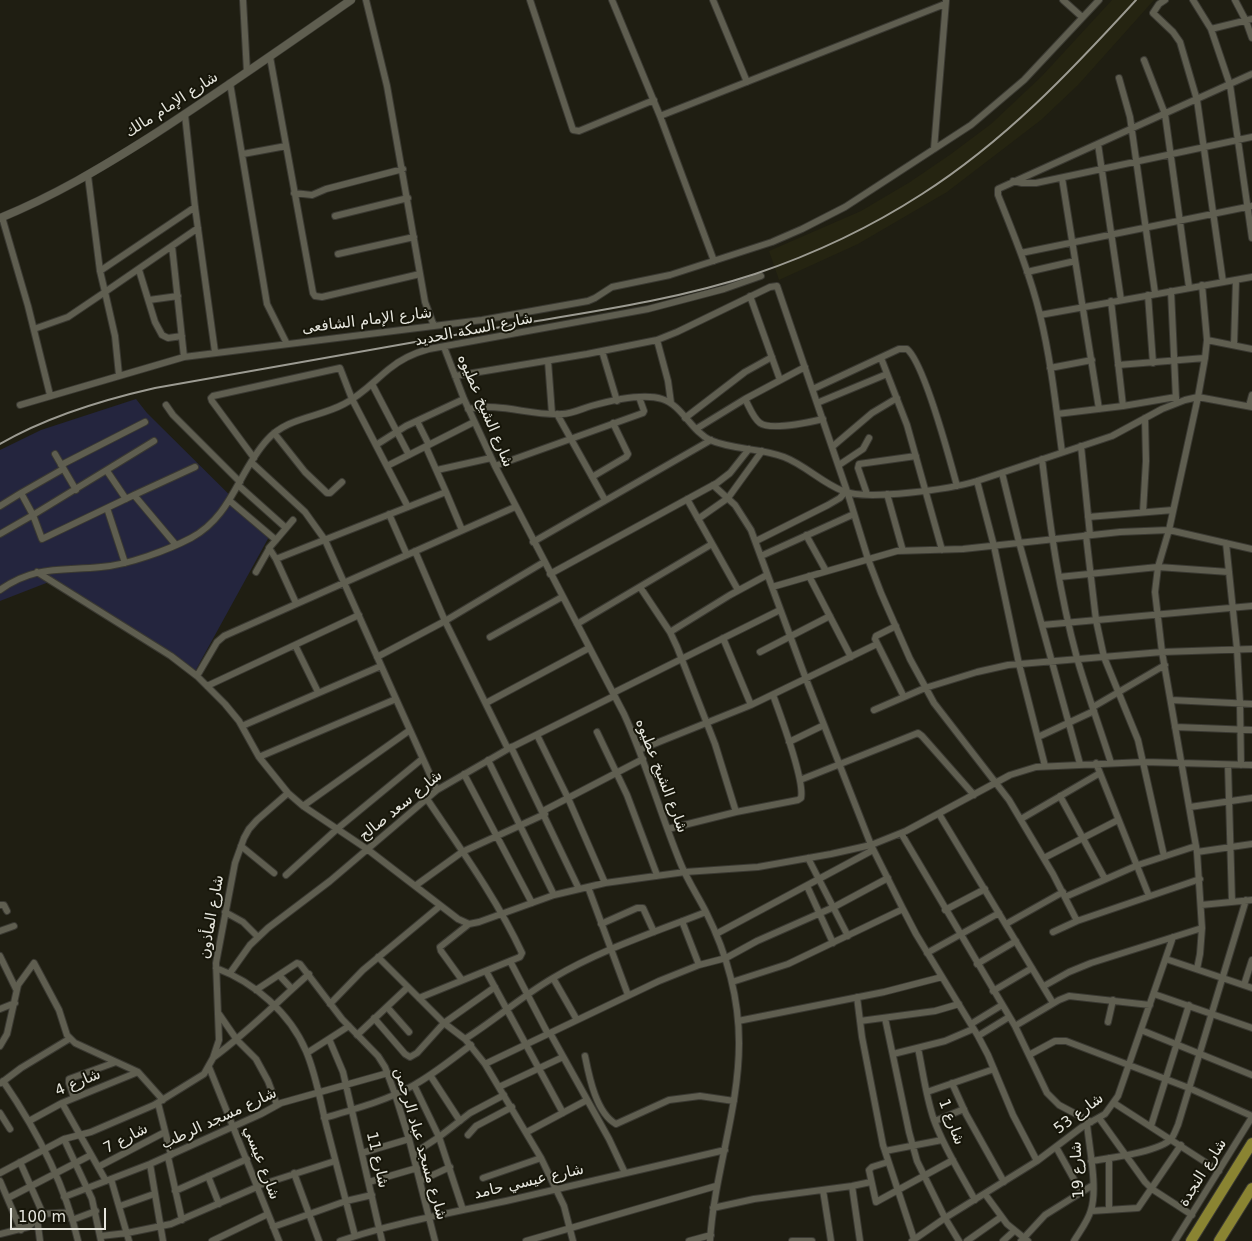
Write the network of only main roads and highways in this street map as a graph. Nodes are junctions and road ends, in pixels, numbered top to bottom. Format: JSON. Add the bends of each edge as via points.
{"nodes":[{"id":1,"x":1252,"y":1143,"type":"edge"},
{"id":2,"x":1252,"y":1188,"type":"edge"},
{"id":3,"x":1191,"y":1241,"type":"edge"},
{"id":4,"x":1219,"y":1241,"type":"edge"}],
"edges":[{"from":1,"to":3,"type":"main road"},
{"from":2,"to":4,"type":"main road"}]}
